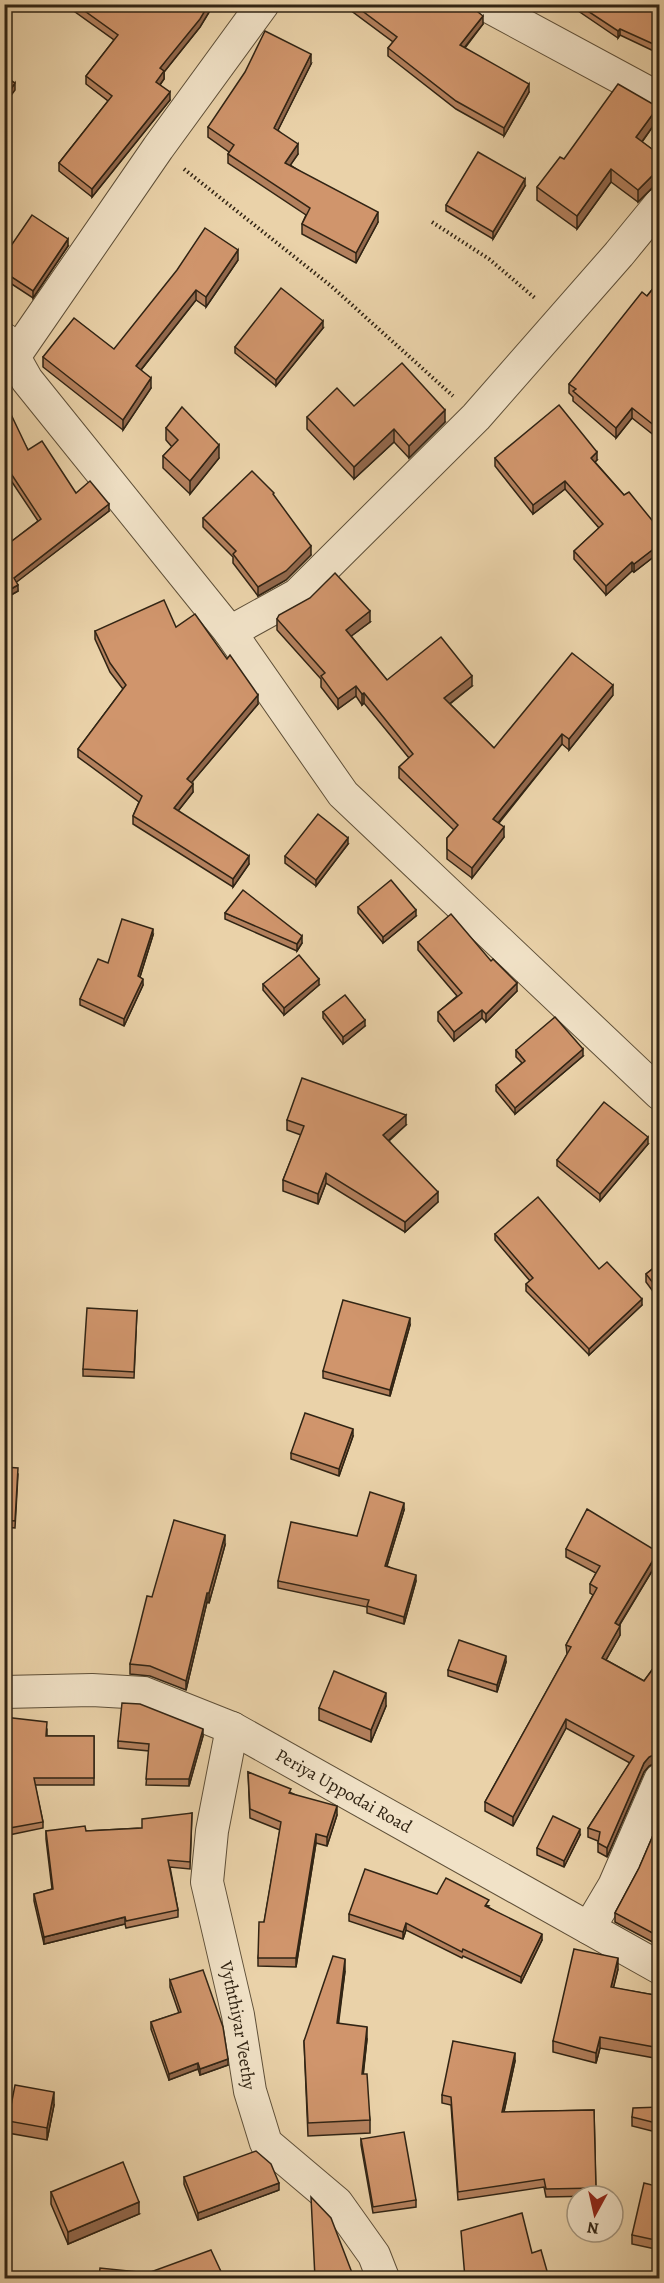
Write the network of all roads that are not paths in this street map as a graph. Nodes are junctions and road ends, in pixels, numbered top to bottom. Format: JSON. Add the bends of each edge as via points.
{"nodes":[{"id":1,"x":263,"y":4,"type":"edge"},
{"id":2,"x":484,"y":4,"type":"edge"},
{"id":3,"x":660,"y":99,"type":"edge"},
{"id":4,"x":660,"y":204,"type":"edge"},
{"id":5,"x":9,"y":348,"type":"edge"},
{"id":6,"x":230,"y":632,"type":"junction"},
{"id":7,"x":660,"y":1094,"type":"edge"},
{"id":8,"x":4,"y":1692,"type":"edge"},
{"id":9,"x":232,"y":1728,"type":"junction"},
{"id":10,"x":660,"y":1780,"type":"edge"},
{"id":11,"x":589,"y":1928,"type":"junction"},
{"id":12,"x":660,"y":1968,"type":"edge"},
{"id":13,"x":383,"y":2278,"type":"edge"}],
"edges":[{"from":1,"to":5,"type":"street"},
{"from":2,"to":3,"type":"street"},
{"from":4,"to":6,"type":"street","via":[[476,417],[297,595]]},
{"from":5,"to":6,"type":"street","via":[[27,380]]},
{"from":6,"to":7,"type":"street","via":[[343,794]]},
{"from":8,"to":9,"type":"street","name":"Periya Uppodai Road","via":[[144,1693]]},
{"from":9,"to":11,"type":"street","name":"Periya Uppodai Road"},
{"from":9,"to":13,"type":"street","name":"Vyththiyar Veethy","via":[[212,1832],[207,1882],[238,2015],[250,2091],[266,2143],[337,2203],[374,2255]]},
{"from":10,"to":11,"type":"street","via":[[614,1886]]},
{"from":11,"to":12,"type":"street","name":"Periya Uppodai Road"}]}
